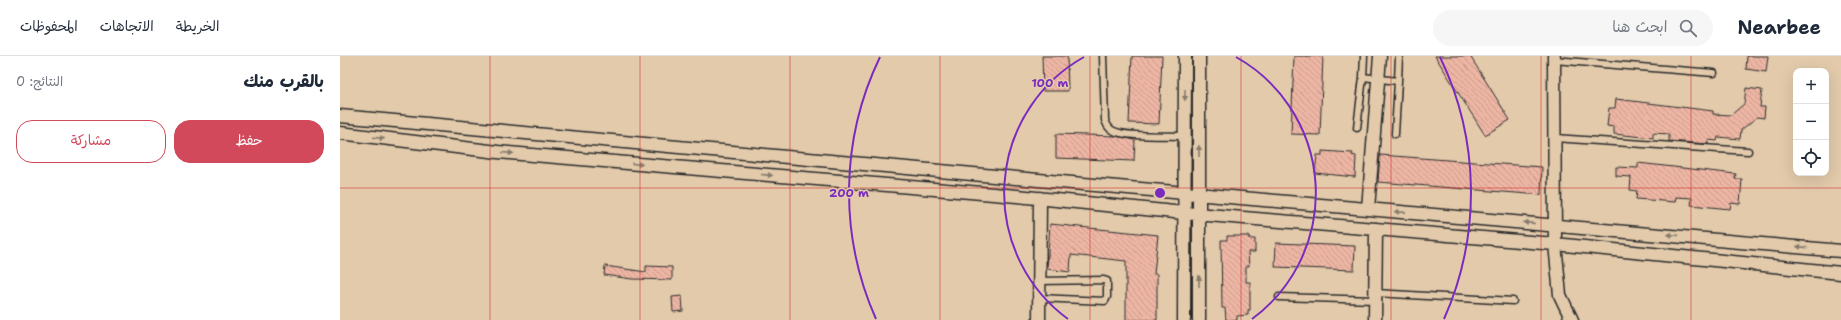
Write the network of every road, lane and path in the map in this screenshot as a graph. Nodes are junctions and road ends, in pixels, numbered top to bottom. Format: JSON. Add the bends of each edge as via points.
{"nodes":[{"id":1,"x":1103,"y":56,"type":"edge"},
{"id":2,"x":1185,"y":56,"type":"edge"},
{"id":3,"x":1199,"y":56,"type":"edge"},
{"id":4,"x":1364,"y":56,"type":"edge"},
{"id":5,"x":1380,"y":56,"type":"edge"},
{"id":6,"x":1399,"y":56,"type":"edge"},
{"id":7,"x":1554,"y":58,"type":"edge"},
{"id":8,"x":1714,"y":73,"type":"dead end"},
{"id":9,"x":1363,"y":77,"type":"junction"},
{"id":10,"x":1378,"y":78,"type":"junction"},
{"id":11,"x":1398,"y":81,"type":"junction"},
{"id":12,"x":340,"y":116,"type":"edge"},
{"id":13,"x":1356,"y":128,"type":"dead end"},
{"id":14,"x":340,"y":133,"type":"edge"},
{"id":15,"x":1395,"y":134,"type":"dead end"},
{"id":16,"x":1184,"y":136,"type":"junction"},
{"id":17,"x":1554,"y":138,"type":"junction"},
{"id":18,"x":1748,"y":151,"type":"dead end"},
{"id":19,"x":1184,"y":193,"type":"junction"},
{"id":20,"x":1199,"y":194,"type":"junction"},
{"id":21,"x":1040,"y":198,"type":"junction"},
{"id":22,"x":1368,"y":209,"type":"junction"},
{"id":23,"x":1184,"y":213,"type":"junction"},
{"id":24,"x":1199,"y":214,"type":"junction"},
{"id":25,"x":1555,"y":225,"type":"junction"},
{"id":26,"x":1376,"y":229,"type":"junction"},
{"id":27,"x":1555,"y":244,"type":"junction"},
{"id":28,"x":1841,"y":251,"type":"edge"},
{"id":29,"x":1841,"y":273,"type":"edge"},
{"id":30,"x":1039,"y":281,"type":"junction"},
{"id":31,"x":1375,"y":296,"type":"junction"},
{"id":32,"x":1279,"y":297,"type":"dead end"},
{"id":33,"x":1039,"y":298,"type":"junction"},
{"id":34,"x":1513,"y":301,"type":"dead end"},
{"id":35,"x":1039,"y":320,"type":"edge"},
{"id":36,"x":1184,"y":320,"type":"edge"},
{"id":37,"x":1199,"y":320,"type":"edge"},
{"id":38,"x":1375,"y":320,"type":"edge"},
{"id":39,"x":1572,"y":320,"type":"edge"}],
"edges":[{"from":1,"to":16,"type":"lane","via":[[1107,126],[1113,131],[1131,134]]},
{"from":2,"to":16,"type":"street","one_way":true},
{"from":20,"to":3,"type":"street","one_way":true},
{"from":4,"to":9,"type":"lane"},
{"from":5,"to":10,"type":"street"},
{"from":6,"to":11,"type":"lane"},
{"from":7,"to":8,"type":"lane"},
{"from":7,"to":17,"type":"street"},
{"from":9,"to":10,"type":"lane"},
{"from":9,"to":13,"type":"lane"},
{"from":10,"to":11,"type":"lane"},
{"from":10,"to":22,"type":"street"},
{"from":11,"to":15,"type":"lane"},
{"from":12,"to":19,"type":"street"},
{"from":14,"to":21,"type":"street","one_way":true,"via":[[498,152]]},
{"from":16,"to":19,"type":"street"},
{"from":17,"to":18,"type":"lane"},
{"from":17,"to":25,"type":"street"},
{"from":19,"to":20,"type":"street"},
{"from":19,"to":23,"type":"street"},
{"from":20,"to":22,"type":"street"},
{"from":20,"to":24,"type":"street"},
{"from":21,"to":23,"type":"street"},
{"from":21,"to":30,"type":"street"},
{"from":25,"to":22,"type":"street","one_way":true},
{"from":23,"to":24,"type":"street"},
{"from":23,"to":36,"type":"street"},
{"from":24,"to":26,"type":"street"},
{"from":37,"to":24,"type":"street","one_way":true},
{"from":25,"to":27,"type":"street"},
{"from":28,"to":25,"type":"street","one_way":true},
{"from":26,"to":27,"type":"street"},
{"from":26,"to":31,"type":"street"},
{"from":27,"to":29,"type":"street"},
{"from":27,"to":39,"type":"street","via":[[1560,295]]},
{"from":30,"to":33,"type":"street"},
{"from":30,"to":33,"type":"lane","via":[[1104,280],[1108,286],[1105,301]]},
{"from":31,"to":32,"type":"lane"},
{"from":31,"to":34,"type":"lane"},
{"from":31,"to":38,"type":"street"},
{"from":33,"to":35,"type":"street"}]}
